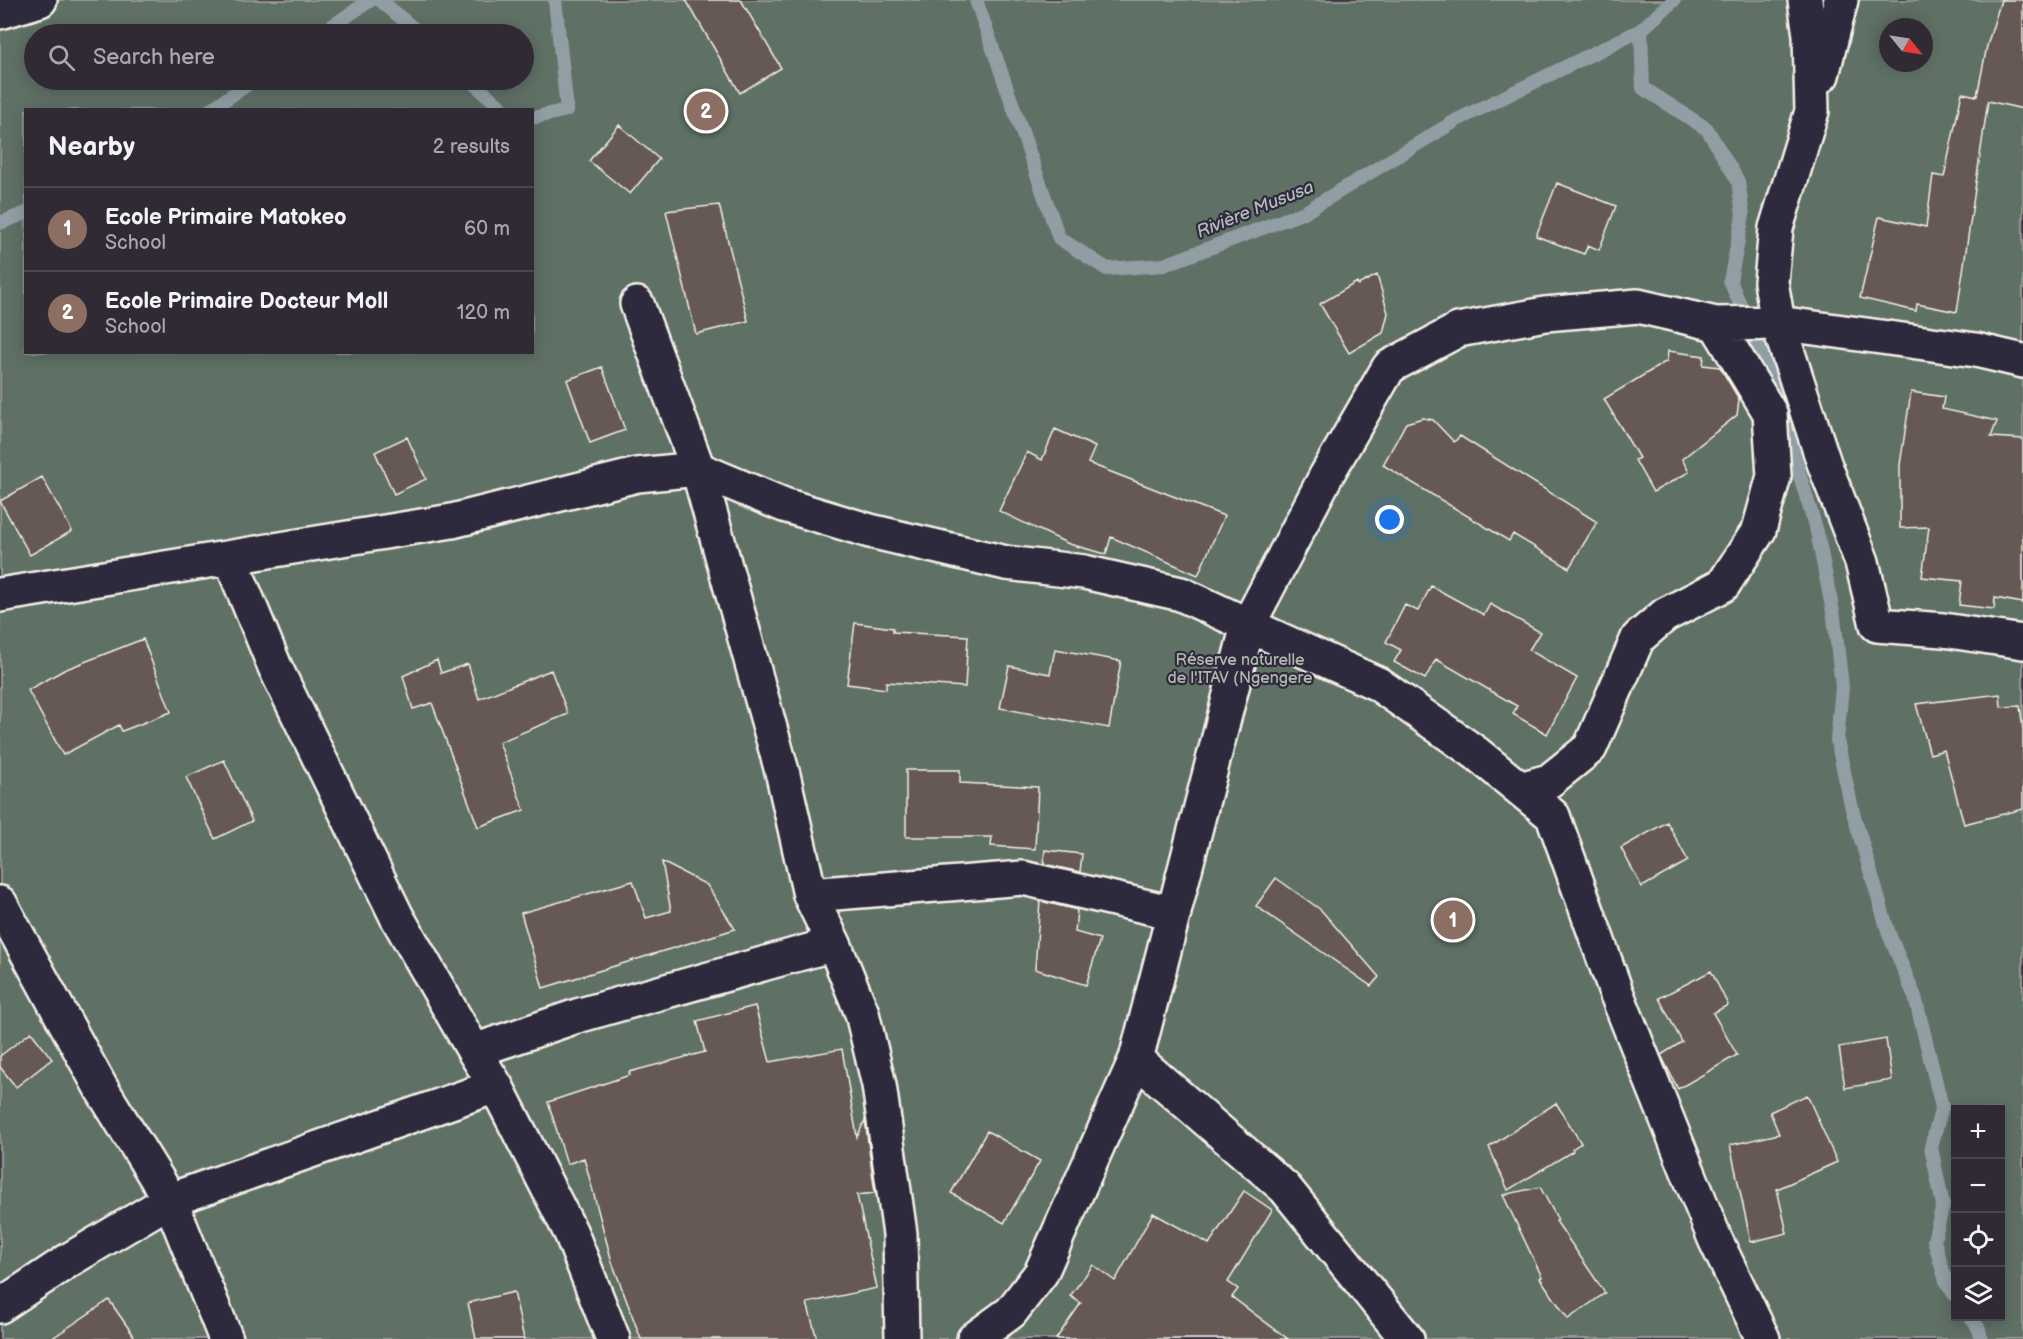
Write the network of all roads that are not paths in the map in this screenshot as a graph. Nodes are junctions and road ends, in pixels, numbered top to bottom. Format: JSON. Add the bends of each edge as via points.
{"nodes":[{"id":1,"x":39,"y":0,"type":"edge"},
{"id":2,"x":1805,"y":0,"type":"edge"},
{"id":3,"x":1841,"y":0,"type":"edge"},
{"id":4,"x":0,"y":12,"type":"edge"},
{"id":5,"x":1812,"y":111,"type":"junction"},
{"id":6,"x":637,"y":304,"type":"dead end"},
{"id":7,"x":1778,"y":323,"type":"junction"},
{"id":8,"x":1716,"y":324,"type":"junction"},
{"id":9,"x":2023,"y":361,"type":"edge"},
{"id":10,"x":698,"y":469,"type":"junction"},
{"id":11,"x":230,"y":558,"type":"junction"},
{"id":12,"x":0,"y":595,"type":"edge"},
{"id":13,"x":1248,"y":625,"type":"junction"},
{"id":14,"x":2023,"y":642,"type":"edge"},
{"id":15,"x":1520,"y":789,"type":"junction"},
{"id":16,"x":810,"y":895,"type":"junction"},
{"id":17,"x":0,"y":903,"type":"edge"},
{"id":18,"x":1174,"y":913,"type":"junction"},
{"id":19,"x":834,"y":944,"type":"junction"},
{"id":20,"x":474,"y":1051,"type":"junction"},
{"id":21,"x":1136,"y":1059,"type":"junction"},
{"id":22,"x":496,"y":1086,"type":"junction"},
{"id":23,"x":170,"y":1200,"type":"junction"},
{"id":24,"x":0,"y":1306,"type":"edge"},
{"id":25,"x":226,"y":1339,"type":"edge"},
{"id":26,"x":614,"y":1339,"type":"edge"},
{"id":27,"x":902,"y":1339,"type":"edge"},
{"id":28,"x":974,"y":1339,"type":"edge"},
{"id":29,"x":1407,"y":1339,"type":"edge"},
{"id":30,"x":1763,"y":1339,"type":"edge"}],
"edges":[{"from":1,"to":4,"type":"street"},
{"from":2,"to":5,"type":"street"},
{"from":3,"to":5,"type":"street"},
{"from":5,"to":7,"type":"street","via":[[1776,228],[1771,282]]},
{"from":6,"to":10,"type":"street"},
{"from":7,"to":8,"type":"street"},
{"from":7,"to":9,"type":"street","via":[[1976,350]]},
{"from":7,"to":14,"type":"street","via":[[1824,464],[1862,562],[1876,625]]},
{"from":8,"to":13,"type":"street","via":[[1638,306],[1545,314],[1458,330],[1389,367],[1326,476]]},
{"from":8,"to":15,"type":"street","via":[[1770,413],[1774,476],[1759,530],[1723,585],[1665,615],[1638,638],[1590,748],[1549,781]]},
{"from":10,"to":11,"type":"street","via":[[637,475],[452,521]]},
{"from":10,"to":13,"type":"street","via":[[784,505],[870,531],[1006,563],[1084,572],[1181,594]]},
{"from":10,"to":16,"type":"street","via":[[783,775]]},
{"from":11,"to":12,"type":"street"},
{"from":11,"to":20,"type":"street","via":[[275,667],[397,917]]},
{"from":13,"to":15,"type":"street","via":[[1378,684]]},
{"from":13,"to":18,"type":"street"},
{"from":15,"to":30,"type":"street","via":[[1553,816],[1616,992],[1711,1228]]},
{"from":16,"to":18,"type":"street","via":[[1023,878]]},
{"from":16,"to":19,"type":"street"},
{"from":17,"to":23,"type":"street","via":[[101,1088]]},
{"from":18,"to":21,"type":"street"},
{"from":19,"to":20,"type":"street","via":[[577,1016]]},
{"from":19,"to":27,"type":"street","via":[[862,1013],[879,1085],[900,1234]]},
{"from":20,"to":22,"type":"street"},
{"from":21,"to":28,"type":"street","via":[[1041,1274],[1011,1312]]},
{"from":21,"to":29,"type":"street","via":[[1285,1188]]},
{"from":22,"to":23,"type":"street"},
{"from":22,"to":26,"type":"street","via":[[571,1233]]},
{"from":23,"to":24,"type":"street"},
{"from":23,"to":25,"type":"street"}]}
